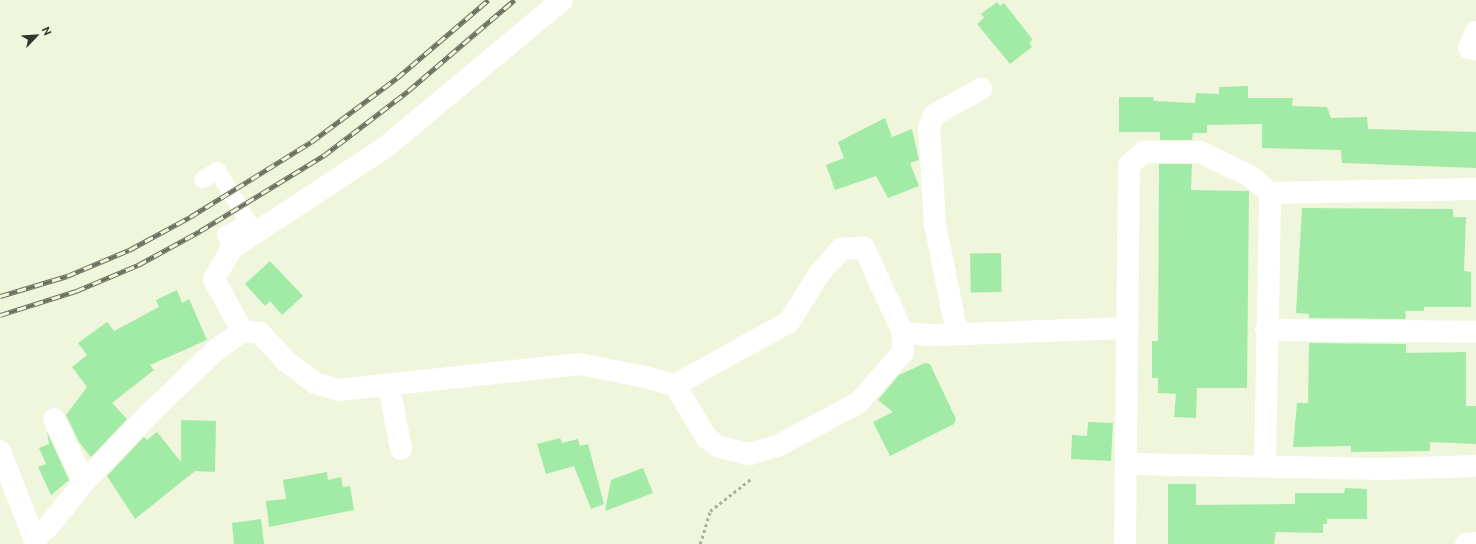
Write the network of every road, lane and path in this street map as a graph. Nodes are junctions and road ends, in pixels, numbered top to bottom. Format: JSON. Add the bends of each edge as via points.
{"nodes":[{"id":1,"x":562,"y":0,"type":"edge"},
{"id":2,"x":1476,"y":32,"type":"edge"},
{"id":3,"x":1476,"y":49,"type":"edge"},
{"id":4,"x":981,"y":89,"type":"dead end"},
{"id":5,"x":202,"y":179,"type":"dead end"},
{"id":6,"x":1476,"y":189,"type":"edge"},
{"id":7,"x":1270,"y":193,"type":"junction"},
{"id":8,"x":231,"y":249,"type":"junction"},
{"id":9,"x":1128,"y":328,"type":"junction"},
{"id":10,"x":1266,"y":330,"type":"junction"},
{"id":11,"x":242,"y":331,"type":"junction"},
{"id":12,"x":1476,"y":332,"type":"edge"},
{"id":13,"x":903,"y":333,"type":"junction"},
{"id":14,"x":957,"y":333,"type":"junction"},
{"id":15,"x":675,"y":385,"type":"junction"},
{"id":16,"x":389,"y":387,"type":"junction"},
{"id":17,"x":54,"y":419,"type":"dead end"},
{"id":18,"x":401,"y":449,"type":"dead end"},
{"id":19,"x":0,"y":451,"type":"edge"},
{"id":20,"x":1128,"y":464,"type":"junction"},
{"id":21,"x":1265,"y":465,"type":"junction"},
{"id":22,"x":1476,"y":466,"type":"edge"},
{"id":23,"x":757,"y":475,"type":"dead end"},
{"id":24,"x":84,"y":482,"type":"junction"},
{"id":25,"x":35,"y":541,"type":"edge"},
{"id":26,"x":1476,"y":543,"type":"edge"},
{"id":27,"x":700,"y":544,"type":"edge"},
{"id":28,"x":1125,"y":544,"type":"edge"},
{"id":29,"x":1466,"y":544,"type":"edge"}],
"edges":[{"from":1,"to":8,"type":"street","via":[[387,146]]},
{"from":2,"to":3,"type":"street","via":[[1469,48]]},
{"from":4,"to":14,"type":"street","via":[[934,115],[929,127],[934,211]]},
{"from":5,"to":8,"type":"street","via":[[217,170],[248,222],[225,234]]},
{"from":6,"to":7,"type":"street"},
{"from":7,"to":9,"type":"street","via":[[1250,176],[1200,152],[1144,152],[1129,165]]},
{"from":7,"to":10,"type":"street"},
{"from":8,"to":11,"type":"street","via":[[214,279]]},
{"from":9,"to":14,"type":"street"},
{"from":9,"to":20,"type":"street"},
{"from":10,"to":12,"type":"street"},
{"from":10,"to":21,"type":"street"},
{"from":11,"to":16,"type":"street","via":[[260,333],[286,361],[315,383],[339,390]]},
{"from":11,"to":24,"type":"street","via":[[188,377]]},
{"from":13,"to":14,"type":"street"},
{"from":13,"to":15,"type":"street","via":[[903,352],[858,403],[779,445],[750,454],[719,447],[706,437]]},
{"from":13,"to":15,"type":"street","via":[[864,248],[841,249],[819,274],[789,322]]},
{"from":15,"to":16,"type":"street","via":[[579,364],[527,367]]},
{"from":16,"to":18,"type":"street"},
{"from":17,"to":24,"type":"street"},
{"from":19,"to":25,"type":"street"},
{"from":20,"to":21,"type":"street"},
{"from":20,"to":28,"type":"street"},
{"from":21,"to":22,"type":"street","via":[[1384,469]]},
{"from":23,"to":27,"type":"path","via":[[710,510]]},
{"from":24,"to":25,"type":"street"},
{"from":26,"to":29,"type":"street"}]}
